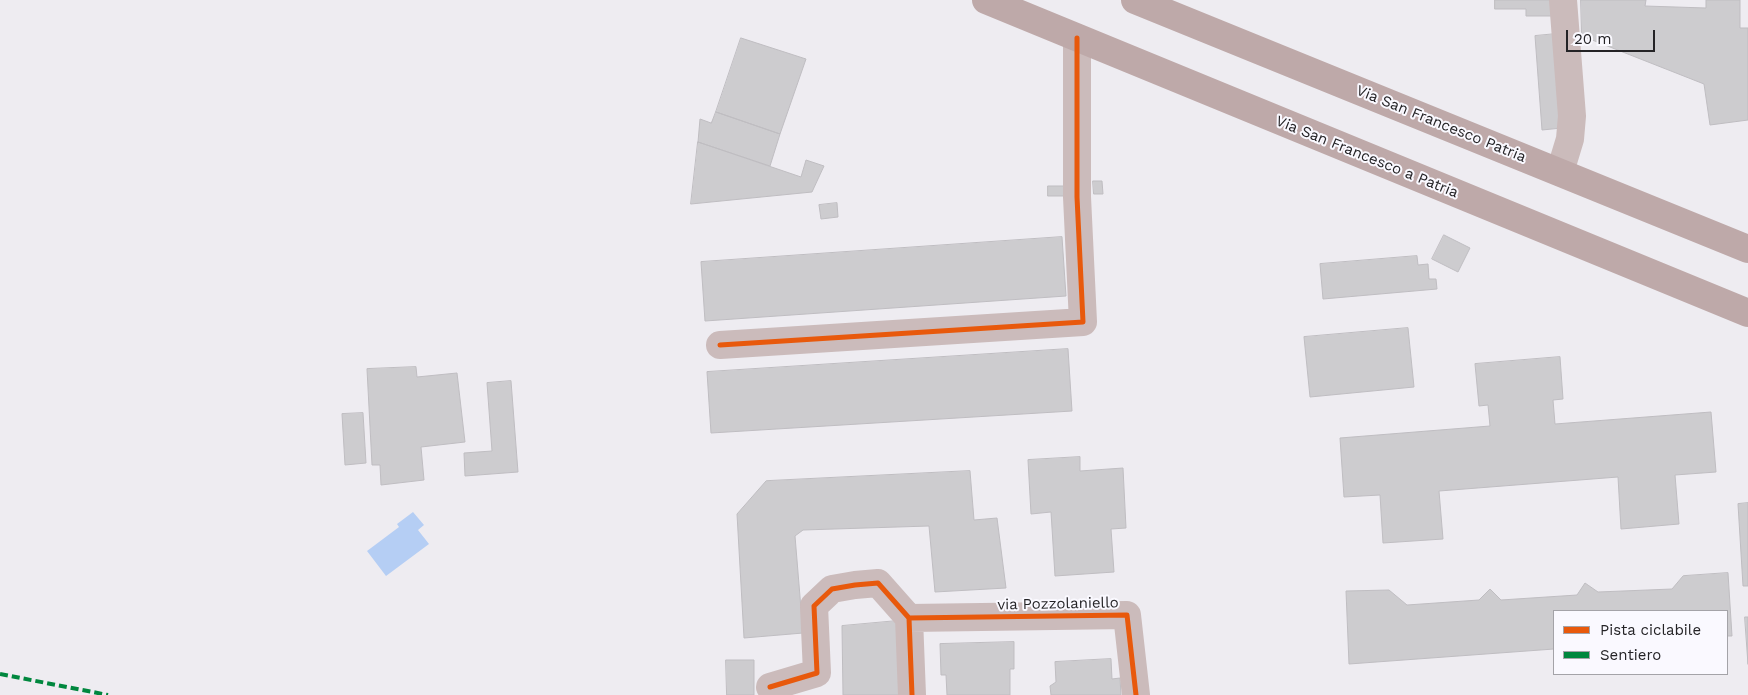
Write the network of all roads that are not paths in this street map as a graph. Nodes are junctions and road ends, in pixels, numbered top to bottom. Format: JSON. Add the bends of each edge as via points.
{"nodes":[{"id":1,"x":986,"y":0,"type":"edge"},
{"id":2,"x":1135,"y":0,"type":"edge"},
{"id":3,"x":1563,"y":0,"type":"edge"},
{"id":4,"x":1078,"y":38,"type":"junction"},
{"id":5,"x":1560,"y":172,"type":"junction"},
{"id":6,"x":1748,"y":249,"type":"edge"},
{"id":7,"x":1748,"y":313,"type":"edge"},
{"id":8,"x":720,"y":345,"type":"dead end"},
{"id":9,"x":909,"y":618,"type":"junction"},
{"id":10,"x":770,"y":687,"type":"dead end"},
{"id":11,"x":912,"y":695,"type":"edge"},
{"id":12,"x":1136,"y":695,"type":"edge"}],
"edges":[{"from":1,"to":4,"type":"main road","name":"Via San Francesco a Patria"},
{"from":2,"to":5,"type":"main road","name":"Via San Francesco Patria"},
{"from":3,"to":5,"type":"street","via":[[1572,116],[1570,139]]},
{"from":4,"to":7,"type":"main road","name":"Via San Francesco a Patria"},
{"from":4,"to":8,"type":"street","via":[[1078,197],[1083,322]]},
{"from":5,"to":6,"type":"main road","name":"Via San Francesco Patria"},
{"from":9,"to":10,"type":"street","via":[[878,583],[832,589],[814,606],[817,673]]},
{"from":9,"to":11,"type":"street"},
{"from":9,"to":12,"type":"street","name":"via Pozzolaniello","via":[[1127,615]]}]}
